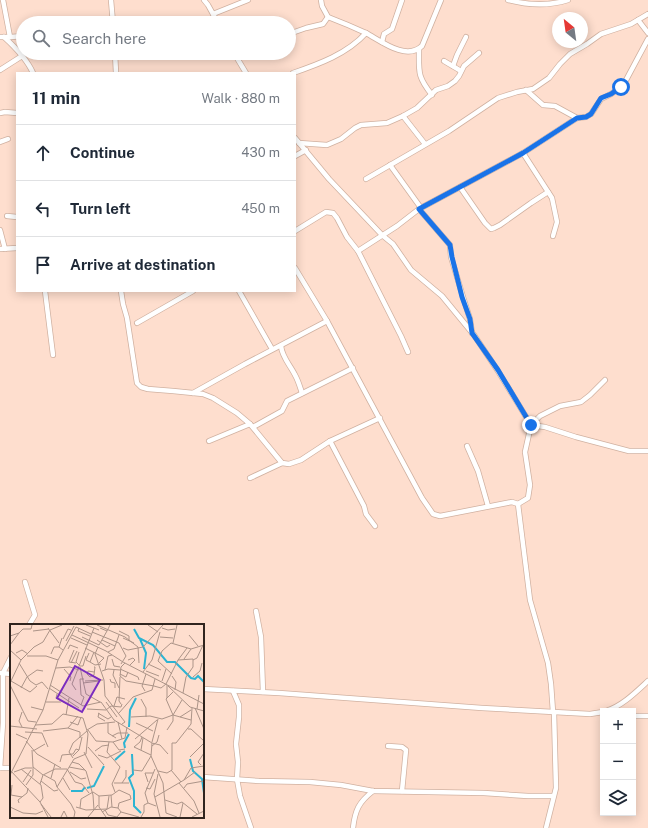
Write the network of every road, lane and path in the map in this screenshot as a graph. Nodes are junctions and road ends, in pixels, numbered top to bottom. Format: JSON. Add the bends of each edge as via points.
{"nodes":[{"id":1,"x":3,"y":0,"type":"edge"},
{"id":2,"x":110,"y":0,"type":"edge"},
{"id":3,"x":204,"y":0,"type":"edge"},
{"id":4,"x":248,"y":0,"type":"edge"},
{"id":5,"x":321,"y":0,"type":"edge"},
{"id":6,"x":402,"y":0,"type":"edge"},
{"id":7,"x":441,"y":0,"type":"edge"},
{"id":8,"x":508,"y":0,"type":"edge"},
{"id":9,"x":568,"y":0,"type":"edge"},
{"id":10,"x":213,"y":14,"type":"joint"},
{"id":11,"x":648,"y":14,"type":"edge"},
{"id":12,"x":111,"y":16,"type":"edge"},
{"id":13,"x":328,"y":17,"type":"junction"},
{"id":14,"x":638,"y":20,"type":"junction"},
{"id":15,"x":296,"y":32,"type":"edge"},
{"id":16,"x":366,"y":33,"type":"junction"},
{"id":17,"x":648,"y":33,"type":"edge"},
{"id":18,"x":2,"y":37,"type":"edge"},
{"id":19,"x":10,"y":37,"type":"junction"},
{"id":20,"x":16,"y":37,"type":"edge"},
{"id":21,"x":466,"y":37,"type":"dead end"},
{"id":22,"x":648,"y":39,"type":"edge"},
{"id":23,"x":382,"y":42,"type":"junction"},
{"id":24,"x":16,"y":48,"type":"edge"},
{"id":25,"x":419,"y":49,"type":"junction"},
{"id":26,"x":479,"y":53,"type":"dead end"},
{"id":27,"x":16,"y":60,"type":"edge"},
{"id":28,"x":26,"y":60,"type":"edge"},
{"id":29,"x":115,"y":60,"type":"edge"},
{"id":30,"x":238,"y":60,"type":"edge"},
{"id":31,"x":444,"y":61,"type":"dead end"},
{"id":32,"x":453,"y":66,"type":"junction"},
{"id":33,"x":0,"y":70,"type":"edge"},
{"id":34,"x":461,"y":71,"type":"junction"},
{"id":35,"x":33,"y":72,"type":"edge"},
{"id":36,"x":116,"y":72,"type":"edge"},
{"id":37,"x":245,"y":72,"type":"edge"},
{"id":38,"x":296,"y":72,"type":"edge"},
{"id":39,"x":526,"y":90,"type":"junction"},
{"id":40,"x":432,"y":95,"type":"junction"},
{"id":41,"x":0,"y":113,"type":"edge"},
{"id":42,"x":16,"y":113,"type":"edge"},
{"id":43,"x":403,"y":116,"type":"junction"},
{"id":44,"x":577,"y":118,"type":"junction"},
{"id":45,"x":8,"y":139,"type":"dead end"},
{"id":46,"x":296,"y":139,"type":"edge"},
{"id":47,"x":0,"y":142,"type":"edge"},
{"id":48,"x":299,"y":143,"type":"junction"},
{"id":49,"x":425,"y":144,"type":"junction"},
{"id":50,"x":306,"y":150,"type":"junction"},
{"id":51,"x":523,"y":153,"type":"junction"},
{"id":52,"x":296,"y":155,"type":"edge"},
{"id":53,"x":390,"y":165,"type":"junction"},
{"id":54,"x":366,"y":179,"type":"dead end"},
{"id":55,"x":460,"y":187,"type":"junction"},
{"id":56,"x":548,"y":192,"type":"junction"},
{"id":57,"x":420,"y":209,"type":"junction"},
{"id":58,"x":7,"y":216,"type":"dead end"},
{"id":59,"x":16,"y":217,"type":"edge"},
{"id":60,"x":0,"y":230,"type":"edge"},
{"id":61,"x":296,"y":230,"type":"edge"},
{"id":62,"x":382,"y":235,"type":"junction"},
{"id":63,"x":553,"y":236,"type":"dead end"},
{"id":64,"x":16,"y":248,"type":"edge"},
{"id":65,"x":3,"y":249,"type":"edge"},
{"id":66,"x":358,"y":251,"type":"junction"},
{"id":67,"x":296,"y":270,"type":"edge"},
{"id":68,"x":45,"y":292,"type":"edge"},
{"id":69,"x":121,"y":292,"type":"edge"},
{"id":70,"x":191,"y":292,"type":"edge"},
{"id":71,"x":240,"y":292,"type":"edge"},
{"id":72,"x":327,"y":321,"type":"junction"},
{"id":73,"x":137,"y":323,"type":"dead end"},
{"id":74,"x":472,"y":333,"type":"junction"},
{"id":75,"x":281,"y":346,"type":"junction"},
{"id":76,"x":272,"y":349,"type":"junction"},
{"id":77,"x":408,"y":352,"type":"dead end"},
{"id":78,"x":53,"y":355,"type":"dead end"},
{"id":79,"x":353,"y":368,"type":"junction"},
{"id":80,"x":605,"y":380,"type":"dead end"},
{"id":81,"x":193,"y":393,"type":"junction"},
{"id":82,"x":302,"y":393,"type":"junction"},
{"id":83,"x":380,"y":418,"type":"junction"},
{"id":84,"x":531,"y":425,"type":"junction"},
{"id":85,"x":251,"y":426,"type":"junction"},
{"id":86,"x":209,"y":441,"type":"dead end"},
{"id":87,"x":330,"y":441,"type":"junction"},
{"id":88,"x":467,"y":446,"type":"dead end"},
{"id":89,"x":648,"y":451,"type":"edge"},
{"id":90,"x":282,"y":462,"type":"junction"},
{"id":91,"x":250,"y":478,"type":"dead end"},
{"id":92,"x":518,"y":504,"type":"junction"},
{"id":93,"x":488,"y":506,"type":"junction"},
{"id":94,"x":375,"y":526,"type":"dead end"},
{"id":95,"x":26,"y":582,"type":"dead end"},
{"id":96,"x":256,"y":611,"type":"dead end"},
{"id":97,"x":30,"y":624,"type":"edge"},
{"id":98,"x":10,"y":659,"type":"edge"},
{"id":99,"x":2,"y":673,"type":"edge"},
{"id":100,"x":648,"y":681,"type":"edge"},
{"id":101,"x":204,"y":689,"type":"edge"},
{"id":102,"x":233,"y":690,"type":"junction"},
{"id":103,"x":263,"y":692,"type":"junction"},
{"id":104,"x":615,"y":708,"type":"edge"},
{"id":105,"x":553,"y":712,"type":"junction"},
{"id":106,"x":600,"y":712,"type":"edge"},
{"id":107,"x":636,"y":716,"type":"edge"},
{"id":108,"x":648,"y":716,"type":"edge"},
{"id":109,"x":388,"y":746,"type":"dead end"},
{"id":110,"x":0,"y":768,"type":"edge"},
{"id":111,"x":204,"y":777,"type":"edge"},
{"id":112,"x":237,"y":779,"type":"junction"},
{"id":113,"x":373,"y":791,"type":"junction"},
{"id":114,"x":402,"y":791,"type":"junction"},
{"id":115,"x":554,"y":796,"type":"junction"},
{"id":116,"x":251,"y":828,"type":"edge"},
{"id":117,"x":353,"y":828,"type":"edge"},
{"id":118,"x":546,"y":828,"type":"edge"}],
"edges":[{"from":1,"to":19,"type":"street"},
{"from":2,"to":12,"type":"street"},
{"from":3,"to":10,"type":"street"},
{"from":4,"to":10,"type":"street"},
{"from":5,"to":13,"type":"street"},
{"from":6,"to":23,"type":"street","via":[[392,29],[384,34]]},
{"from":7,"to":25,"type":"street","via":[[425,41]]},
{"from":8,"to":9,"type":"street","via":[[545,4]]},
{"from":11,"to":14,"type":"street"},
{"from":13,"to":15,"type":"street","via":[[323,24]]},
{"from":13,"to":16,"type":"street"},
{"from":14,"to":17,"type":"street"},
{"from":14,"to":39,"type":"street","via":[[601,34],[570,54],[549,78]]},
{"from":16,"to":23,"type":"street"},
{"from":16,"to":38,"type":"street","via":[[331,58]]},
{"from":18,"to":19,"type":"street"},
{"from":18,"to":24,"type":"street"},
{"from":19,"to":20,"type":"street"},
{"from":21,"to":32,"type":"street"},
{"from":22,"to":44,"type":"street","via":[[621,87],[601,98],[591,114]]},
{"from":23,"to":25,"type":"street","via":[[400,50]]},
{"from":25,"to":40,"type":"street","via":[[419,76]]},
{"from":26,"to":34,"type":"street"},
{"from":27,"to":33,"type":"street"},
{"from":28,"to":35,"type":"street"},
{"from":29,"to":36,"type":"street"},
{"from":30,"to":37,"type":"street"},
{"from":31,"to":32,"type":"street"},
{"from":32,"to":34,"type":"street"},
{"from":34,"to":40,"type":"street","via":[[455,81],[436,90]]},
{"from":39,"to":44,"type":"street","via":[[543,105],[555,106]]},
{"from":39,"to":49,"type":"street","via":[[498,98]]},
{"from":40,"to":43,"type":"street"},
{"from":41,"to":42,"type":"street"},
{"from":43,"to":48,"type":"street","via":[[387,123],[361,125],[327,145]]},
{"from":43,"to":49,"type":"street"},
{"from":44,"to":51,"type":"street"},
{"from":45,"to":47,"type":"street"},
{"from":46,"to":48,"type":"street"},
{"from":48,"to":50,"type":"street"},
{"from":49,"to":53,"type":"street"},
{"from":50,"to":52,"type":"street"},
{"from":50,"to":62,"type":"street","via":[[328,179]]},
{"from":51,"to":55,"type":"street"},
{"from":51,"to":56,"type":"street"},
{"from":53,"to":54,"type":"street"},
{"from":53,"to":57,"type":"street"},
{"from":55,"to":56,"type":"street","via":[[491,229]]},
{"from":55,"to":57,"type":"street"},
{"from":56,"to":63,"type":"street","via":[[553,202],[556,222]]},
{"from":57,"to":62,"type":"street"},
{"from":57,"to":74,"type":"street","via":[[450,245]]},
{"from":58,"to":59,"type":"street"},
{"from":60,"to":65,"type":"street"},
{"from":61,"to":66,"type":"street","via":[[320,214],[333,213]]},
{"from":62,"to":66,"type":"street"},
{"from":62,"to":74,"type":"street","via":[[393,244],[411,270],[442,296]]},
{"from":64,"to":65,"type":"street"},
{"from":66,"to":77,"type":"street"},
{"from":67,"to":72,"type":"street"},
{"from":68,"to":78,"type":"street"},
{"from":69,"to":81,"type":"street","via":[[137,383],[148,389]]},
{"from":70,"to":73,"type":"street"},
{"from":71,"to":76,"type":"street"},
{"from":72,"to":75,"type":"street"},
{"from":72,"to":79,"type":"street"},
{"from":74,"to":84,"type":"street"},
{"from":75,"to":76,"type":"street"},
{"from":75,"to":82,"type":"street","via":[[281,351]]},
{"from":76,"to":81,"type":"street"},
{"from":79,"to":82,"type":"street"},
{"from":79,"to":83,"type":"street"},
{"from":80,"to":84,"type":"street","via":[[581,402],[560,406],[540,416]]},
{"from":81,"to":85,"type":"street","via":[[213,398],[237,413]]},
{"from":82,"to":85,"type":"street","via":[[287,401],[282,410]]},
{"from":83,"to":87,"type":"street"},
{"from":83,"to":93,"type":"street","via":[[433,514],[440,516]]},
{"from":84,"to":89,"type":"street","via":[[629,451]]},
{"from":84,"to":92,"type":"street","via":[[525,452],[530,485],[528,498]]},
{"from":85,"to":86,"type":"street"},
{"from":85,"to":90,"type":"street"},
{"from":87,"to":90,"type":"street","via":[[301,460],[290,464]]},
{"from":87,"to":94,"type":"street","via":[[366,514]]},
{"from":88,"to":93,"type":"street","via":[[478,471]]},
{"from":90,"to":91,"type":"street"},
{"from":92,"to":93,"type":"street","via":[[512,502]]},
{"from":92,"to":105,"type":"street","via":[[530,600],[548,663]]},
{"from":95,"to":97,"type":"street","via":[[35,615]]},
{"from":96,"to":103,"type":"street","via":[[260,630]]},
{"from":98,"to":99,"type":"street"},
{"from":99,"to":110,"type":"street","via":[[3,723]]},
{"from":100,"to":104,"type":"street"},
{"from":101,"to":102,"type":"street"},
{"from":102,"to":103,"type":"street"},
{"from":102,"to":112,"type":"street","via":[[239,705]]},
{"from":103,"to":105,"type":"street"},
{"from":105,"to":106,"type":"street"},
{"from":105,"to":115,"type":"street","via":[[556,788]]},
{"from":107,"to":108,"type":"street"},
{"from":109,"to":114,"type":"street","via":[[402,747],[406,750]]},
{"from":111,"to":112,"type":"street"},
{"from":112,"to":113,"type":"street","via":[[310,782]]},
{"from":112,"to":116,"type":"street"},
{"from":113,"to":114,"type":"street"},
{"from":113,"to":117,"type":"street","via":[[357,808]]},
{"from":114,"to":115,"type":"street"},
{"from":115,"to":118,"type":"street"}]}
